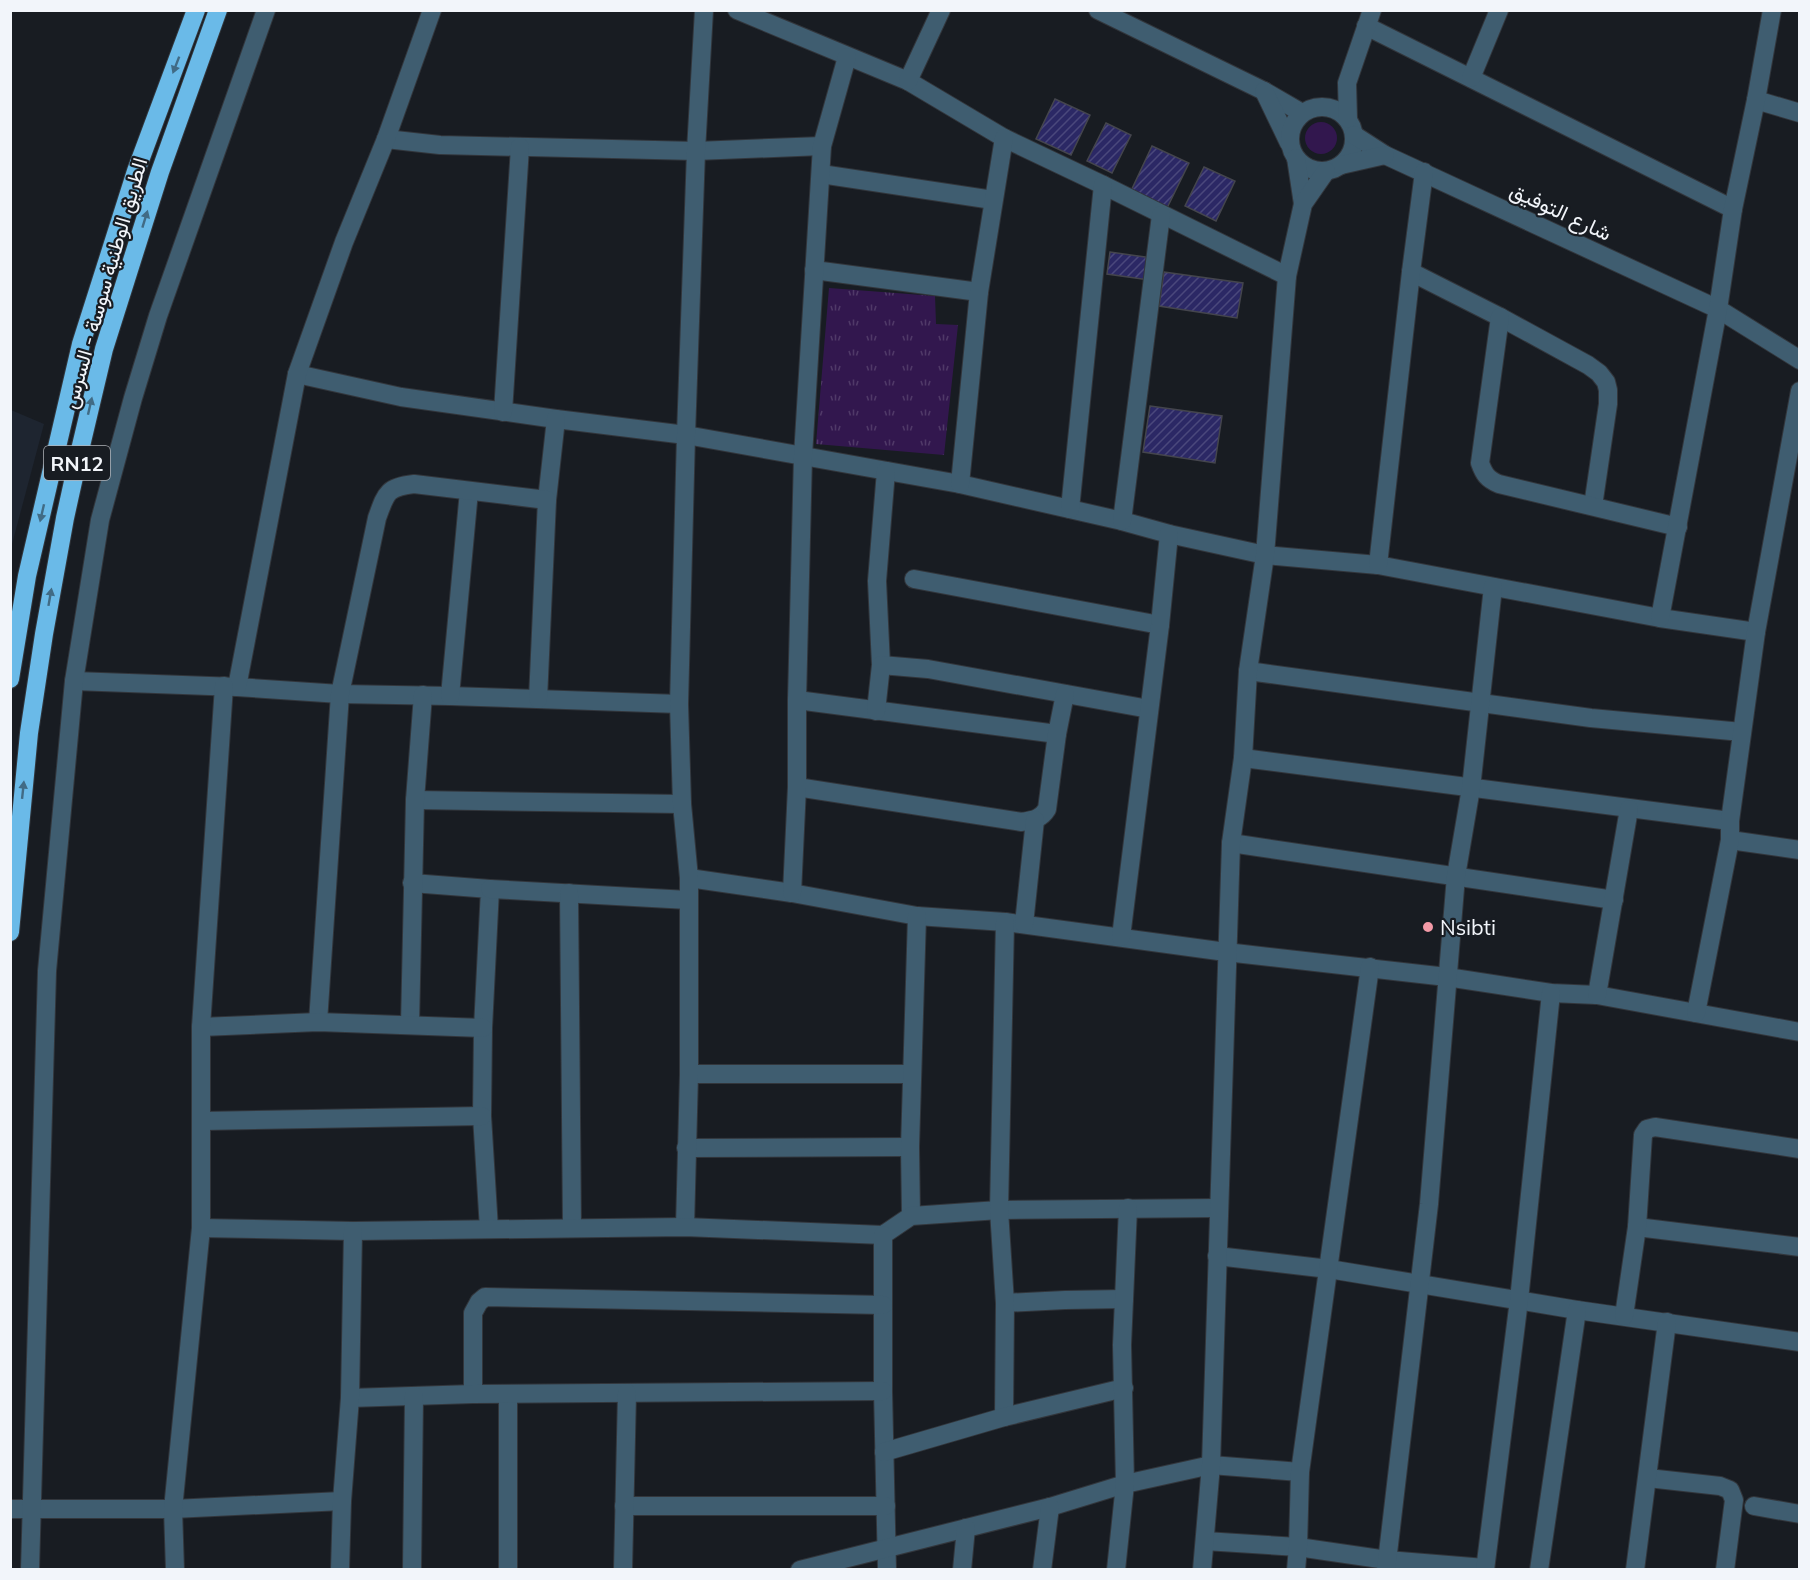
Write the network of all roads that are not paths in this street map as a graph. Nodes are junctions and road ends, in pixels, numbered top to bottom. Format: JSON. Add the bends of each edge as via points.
{"nodes":[{"id":1,"x":196,"y":10,"type":"edge"},
{"id":2,"x":218,"y":10,"type":"edge"},
{"id":3,"x":266,"y":10,"type":"edge"},
{"id":4,"x":432,"y":10,"type":"edge"},
{"id":5,"x":704,"y":10,"type":"edge"},
{"id":6,"x":737,"y":10,"type":"edge"},
{"id":7,"x":941,"y":10,"type":"edge"},
{"id":8,"x":1098,"y":10,"type":"edge"},
{"id":9,"x":1499,"y":10,"type":"edge"},
{"id":10,"x":1772,"y":10,"type":"edge"},
{"id":11,"x":1369,"y":18,"type":"edge"},
{"id":12,"x":848,"y":57,"type":"junction"},
{"id":13,"x":1471,"y":78,"type":"junction"},
{"id":14,"x":908,"y":81,"type":"junction"},
{"id":15,"x":1347,"y":83,"type":"junction"},
{"id":16,"x":1264,"y":91,"type":"junction"},
{"id":17,"x":1756,"y":100,"type":"junction"},
{"id":18,"x":1310,"y":110,"type":"junction"},
{"id":19,"x":1800,"y":113,"type":"edge"},
{"id":20,"x":1351,"y":127,"type":"junction"},
{"id":21,"x":1004,"y":138,"type":"junction"},
{"id":22,"x":386,"y":139,"type":"junction"},
{"id":23,"x":822,"y":146,"type":"junction"},
{"id":24,"x":520,"y":147,"type":"junction"},
{"id":25,"x":696,"y":151,"type":"junction"},
{"id":26,"x":1293,"y":151,"type":"junction"},
{"id":27,"x":1385,"y":155,"type":"junction"},
{"id":28,"x":1333,"y":168,"type":"junction"},
{"id":29,"x":1424,"y":172,"type":"junction"},
{"id":30,"x":821,"y":174,"type":"junction"},
{"id":31,"x":1103,"y":184,"type":"junction"},
{"id":32,"x":993,"y":200,"type":"junction"},
{"id":33,"x":1303,"y":204,"type":"junction"},
{"id":34,"x":1733,"y":209,"type":"junction"},
{"id":35,"x":1161,"y":215,"type":"junction"},
{"id":36,"x":814,"y":270,"type":"junction"},
{"id":37,"x":1411,"y":272,"type":"junction"},
{"id":38,"x":1287,"y":276,"type":"junction"},
{"id":39,"x":979,"y":292,"type":"junction"},
{"id":40,"x":1718,"y":309,"type":"junction"},
{"id":41,"x":1500,"y":317,"type":"junction"},
{"id":42,"x":1800,"y":360,"type":"edge"},
{"id":43,"x":297,"y":374,"type":"junction"},
{"id":44,"x":1800,"y":391,"type":"edge"},
{"id":45,"x":503,"y":412,"type":"junction"},
{"id":46,"x":556,"y":419,"type":"junction"},
{"id":47,"x":686,"y":435,"type":"junction"},
{"id":48,"x":803,"y":456,"type":"junction"},
{"id":49,"x":886,"y":471,"type":"junction"},
{"id":50,"x":960,"y":484,"type":"junction"},
{"id":51,"x":469,"y":491,"type":"junction"},
{"id":52,"x":547,"y":500,"type":"junction"},
{"id":53,"x":1593,"y":506,"type":"junction"},
{"id":54,"x":1070,"y":509,"type":"junction"},
{"id":55,"x":1122,"y":521,"type":"junction"},
{"id":56,"x":1678,"y":526,"type":"junction"},
{"id":57,"x":1168,"y":534,"type":"junction"},
{"id":58,"x":1265,"y":555,"type":"junction"},
{"id":59,"x":1377,"y":565,"type":"junction"},
{"id":60,"x":914,"y":579,"type":"dead end"},
{"id":61,"x":1494,"y":587,"type":"junction"},
{"id":62,"x":1660,"y":618,"type":"junction"},
{"id":63,"x":1160,"y":625,"type":"junction"},
{"id":64,"x":1756,"y":632,"type":"junction"},
{"id":65,"x":880,"y":665,"type":"junction"},
{"id":66,"x":1248,"y":671,"type":"junction"},
{"id":67,"x":10,"y":679,"type":"edge"},
{"id":68,"x":74,"y":681,"type":"junction"},
{"id":69,"x":231,"y":686,"type":"junction"},
{"id":70,"x":1065,"y":693,"type":"junction"},
{"id":71,"x":340,"y":694,"type":"junction"},
{"id":72,"x":423,"y":695,"type":"junction"},
{"id":73,"x":450,"y":696,"type":"junction"},
{"id":74,"x":538,"y":699,"type":"junction"},
{"id":75,"x":797,"y":700,"type":"junction"},
{"id":76,"x":1479,"y":703,"type":"junction"},
{"id":77,"x":679,"y":704,"type":"junction"},
{"id":78,"x":1149,"y":709,"type":"junction"},
{"id":79,"x":876,"y":711,"type":"junction"},
{"id":80,"x":1742,"y":732,"type":"junction"},
{"id":81,"x":1057,"y":734,"type":"junction"},
{"id":82,"x":1243,"y":758,"type":"junction"},
{"id":83,"x":797,"y":787,"type":"junction"},
{"id":84,"x":1471,"y":788,"type":"junction"},
{"id":85,"x":415,"y":800,"type":"junction"},
{"id":86,"x":682,"y":804,"type":"junction"},
{"id":87,"x":1629,"y":809,"type":"junction"},
{"id":88,"x":1035,"y":820,"type":"junction"},
{"id":89,"x":1730,"y":821,"type":"junction"},
{"id":90,"x":1730,"y":840,"type":"junction"},
{"id":91,"x":1231,"y":843,"type":"junction"},
{"id":92,"x":1800,"y":850,"type":"edge"},
{"id":93,"x":1456,"y":876,"type":"junction"},
{"id":94,"x":689,"y":878,"type":"junction"},
{"id":95,"x":412,"y":883,"type":"junction"},
{"id":96,"x":490,"y":889,"type":"junction"},
{"id":97,"x":792,"y":892,"type":"junction"},
{"id":98,"x":568,"y":893,"type":"junction"},
{"id":99,"x":688,"y":900,"type":"junction"},
{"id":100,"x":1614,"y":900,"type":"junction"},
{"id":101,"x":917,"y":916,"type":"junction"},
{"id":102,"x":1005,"y":922,"type":"junction"},
{"id":103,"x":1024,"y":924,"type":"junction"},
{"id":104,"x":10,"y":932,"type":"edge"},
{"id":105,"x":1121,"y":937,"type":"junction"},
{"id":106,"x":1226,"y":952,"type":"junction"},
{"id":107,"x":1370,"y":968,"type":"junction"},
{"id":108,"x":1447,"y":977,"type":"junction"},
{"id":109,"x":1551,"y":993,"type":"junction"},
{"id":110,"x":1597,"y":995,"type":"junction"},
{"id":111,"x":1696,"y":1013,"type":"junction"},
{"id":112,"x":318,"y":1022,"type":"junction"},
{"id":113,"x":410,"y":1025,"type":"junction"},
{"id":114,"x":201,"y":1027,"type":"junction"},
{"id":115,"x":483,"y":1028,"type":"junction"},
{"id":116,"x":1800,"y":1032,"type":"edge"},
{"id":117,"x":689,"y":1074,"type":"junction"},
{"id":118,"x":912,"y":1074,"type":"junction"},
{"id":119,"x":482,"y":1116,"type":"junction"},
{"id":120,"x":202,"y":1121,"type":"junction"},
{"id":121,"x":910,"y":1147,"type":"junction"},
{"id":122,"x":686,"y":1148,"type":"junction"},
{"id":123,"x":1800,"y":1149,"type":"edge"},
{"id":124,"x":1128,"y":1208,"type":"junction"},
{"id":125,"x":1219,"y":1208,"type":"junction"},
{"id":126,"x":999,"y":1210,"type":"junction"},
{"id":127,"x":911,"y":1216,"type":"junction"},
{"id":128,"x":685,"y":1227,"type":"junction"},
{"id":129,"x":1637,"y":1227,"type":"junction"},
{"id":130,"x":201,"y":1228,"type":"junction"},
{"id":131,"x":489,"y":1228,"type":"junction"},
{"id":132,"x":572,"y":1228,"type":"junction"},
{"id":133,"x":353,"y":1231,"type":"junction"},
{"id":134,"x":883,"y":1235,"type":"junction"},
{"id":135,"x":1800,"y":1248,"type":"edge"},
{"id":136,"x":1217,"y":1256,"type":"junction"},
{"id":137,"x":1329,"y":1269,"type":"junction"},
{"id":138,"x":1420,"y":1284,"type":"junction"},
{"id":139,"x":1124,"y":1299,"type":"junction"},
{"id":140,"x":1519,"y":1300,"type":"junction"},
{"id":141,"x":1005,"y":1303,"type":"junction"},
{"id":142,"x":883,"y":1305,"type":"junction"},
{"id":143,"x":1577,"y":1310,"type":"junction"},
{"id":144,"x":1624,"y":1316,"type":"junction"},
{"id":145,"x":1667,"y":1322,"type":"junction"},
{"id":146,"x":1800,"y":1342,"type":"edge"},
{"id":147,"x":1124,"y":1388,"type":"junction"},
{"id":148,"x":883,"y":1391,"type":"junction"},
{"id":149,"x":627,"y":1393,"type":"junction"},
{"id":150,"x":473,"y":1394,"type":"junction"},
{"id":151,"x":508,"y":1394,"type":"junction"},
{"id":152,"x":414,"y":1396,"type":"junction"},
{"id":153,"x":350,"y":1398,"type":"junction"},
{"id":154,"x":1004,"y":1417,"type":"junction"},
{"id":155,"x":884,"y":1452,"type":"junction"},
{"id":156,"x":1211,"y":1465,"type":"junction"},
{"id":157,"x":1300,"y":1472,"type":"junction"},
{"id":158,"x":1648,"y":1478,"type":"junction"},
{"id":159,"x":1125,"y":1484,"type":"junction"},
{"id":160,"x":342,"y":1501,"type":"junction"},
{"id":161,"x":624,"y":1506,"type":"junction"},
{"id":162,"x":886,"y":1506,"type":"junction"},
{"id":163,"x":1754,"y":1506,"type":"dead end"},
{"id":164,"x":1050,"y":1507,"type":"junction"},
{"id":165,"x":10,"y":1509,"type":"edge"},
{"id":166,"x":173,"y":1509,"type":"junction"},
{"id":167,"x":32,"y":1510,"type":"junction"},
{"id":168,"x":1800,"y":1514,"type":"edge"},
{"id":169,"x":966,"y":1528,"type":"junction"},
{"id":170,"x":1205,"y":1541,"type":"junction"},
{"id":171,"x":1299,"y":1547,"type":"junction"},
{"id":172,"x":887,"y":1548,"type":"junction"},
{"id":173,"x":1386,"y":1565,"type":"edge"},
{"id":174,"x":30,"y":1569,"type":"edge"},
{"id":175,"x":175,"y":1569,"type":"edge"},
{"id":176,"x":340,"y":1569,"type":"edge"},
{"id":177,"x":412,"y":1569,"type":"edge"},
{"id":178,"x":508,"y":1569,"type":"edge"},
{"id":179,"x":623,"y":1569,"type":"edge"},
{"id":180,"x":800,"y":1569,"type":"edge"},
{"id":181,"x":887,"y":1569,"type":"edge"},
{"id":182,"x":962,"y":1569,"type":"edge"},
{"id":183,"x":1042,"y":1569,"type":"edge"},
{"id":184,"x":1116,"y":1569,"type":"edge"},
{"id":185,"x":1202,"y":1569,"type":"edge"},
{"id":186,"x":1296,"y":1569,"type":"edge"},
{"id":187,"x":1485,"y":1569,"type":"edge"},
{"id":188,"x":1539,"y":1569,"type":"edge"},
{"id":189,"x":1635,"y":1569,"type":"edge"},
{"id":190,"x":1725,"y":1569,"type":"edge"}],
"edges":[{"from":1,"to":67,"type":"highway","name":"الطريق الوطنية سوسة - السرس","number":"RN12","one_way":true,"via":[[136,171],[81,344],[27,576]]},
{"from":104,"to":2,"type":"highway","name":"الطريق الوطنية سوسة - السرس","number":"RN12","one_way":true,"via":[[29,733],[65,518],[104,349],[160,172]]},
{"from":3,"to":68,"type":"street","via":[[133,398],[100,520]]},
{"from":4,"to":22,"type":"street"},
{"from":5,"to":25,"type":"street"},
{"from":6,"to":12,"type":"street"},
{"from":7,"to":14,"type":"street"},
{"from":8,"to":16,"type":"street"},
{"from":9,"to":13,"type":"street"},
{"from":10,"to":17,"type":"street"},
{"from":11,"to":13,"type":"street"},
{"from":11,"to":15,"type":"street"},
{"from":12,"to":14,"type":"street"},
{"from":12,"to":23,"type":"street"},
{"from":13,"to":34,"type":"street"},
{"from":14,"to":21,"type":"street"},
{"from":15,"to":18,"type":"street"},
{"from":15,"to":20,"type":"street"},
{"from":16,"to":18,"type":"street"},
{"from":16,"to":26,"type":"street"},
{"from":17,"to":19,"type":"street"},
{"from":17,"to":34,"type":"street"},
{"from":18,"to":20,"type":"street","via":[[1326,106],[1335,109]]},
{"from":18,"to":26,"type":"street","via":[[1292,126]]},
{"from":20,"to":27,"type":"street","name":"شارع التوفيق"},
{"from":20,"to":28,"type":"street","via":[[1352,151]]},
{"from":21,"to":31,"type":"street"},
{"from":21,"to":32,"type":"street"},
{"from":22,"to":24,"type":"street"},
{"from":22,"to":43,"type":"street"},
{"from":23,"to":25,"type":"street"},
{"from":23,"to":30,"type":"street"},
{"from":24,"to":25,"type":"street"},
{"from":24,"to":45,"type":"street"},
{"from":25,"to":47,"type":"street"},
{"from":26,"to":28,"type":"street","via":[[1309,169]]},
{"from":26,"to":33,"type":"street"},
{"from":27,"to":28,"type":"street"},
{"from":27,"to":29,"type":"street","name":"شارع التوفيق"},
{"from":28,"to":33,"type":"street"},
{"from":29,"to":37,"type":"street"},
{"from":29,"to":40,"type":"street","name":"شارع التوفيق"},
{"from":30,"to":32,"type":"street"},
{"from":30,"to":36,"type":"street"},
{"from":31,"to":35,"type":"street"},
{"from":31,"to":54,"type":"street"},
{"from":32,"to":39,"type":"street"},
{"from":33,"to":38,"type":"street"},
{"from":34,"to":40,"type":"street"},
{"from":35,"to":38,"type":"street"},
{"from":35,"to":55,"type":"street"},
{"from":36,"to":39,"type":"street"},
{"from":36,"to":48,"type":"street"},
{"from":37,"to":41,"type":"street"},
{"from":37,"to":59,"type":"street"},
{"from":38,"to":58,"type":"street"},
{"from":39,"to":50,"type":"street"},
{"from":40,"to":42,"type":"street","name":"شارع التوفيق"},
{"from":40,"to":56,"type":"street"},
{"from":41,"to":53,"type":"street","via":[[1588,365],[1606,382],[1608,404]]},
{"from":41,"to":53,"type":"street","via":[[1480,462],[1485,474],[1498,484]]},
{"from":43,"to":45,"type":"street","via":[[401,397]]},
{"from":43,"to":69,"type":"street"},
{"from":44,"to":64,"type":"street"},
{"from":45,"to":46,"type":"street"},
{"from":46,"to":47,"type":"street"},
{"from":46,"to":52,"type":"street"},
{"from":47,"to":48,"type":"street"},
{"from":47,"to":77,"type":"street"},
{"from":48,"to":49,"type":"street"},
{"from":48,"to":75,"type":"street"},
{"from":49,"to":50,"type":"street"},
{"from":49,"to":65,"type":"street","via":[[877,581]]},
{"from":50,"to":54,"type":"street"},
{"from":51,"to":52,"type":"street"},
{"from":51,"to":71,"type":"street","via":[[414,484],[397,485],[390,490],[377,518]]},
{"from":51,"to":73,"type":"street"},
{"from":52,"to":74,"type":"street"},
{"from":53,"to":56,"type":"street"},
{"from":54,"to":55,"type":"street"},
{"from":55,"to":57,"type":"street"},
{"from":56,"to":62,"type":"street"},
{"from":57,"to":58,"type":"street"},
{"from":57,"to":63,"type":"street"},
{"from":58,"to":59,"type":"street"},
{"from":58,"to":66,"type":"street"},
{"from":59,"to":61,"type":"street"},
{"from":60,"to":63,"type":"street"},
{"from":61,"to":62,"type":"street"},
{"from":61,"to":76,"type":"street"},
{"from":62,"to":64,"type":"street"},
{"from":63,"to":78,"type":"street"},
{"from":64,"to":80,"type":"street"},
{"from":65,"to":70,"type":"street","via":[[928,669]]},
{"from":65,"to":79,"type":"street"},
{"from":66,"to":76,"type":"street"},
{"from":66,"to":82,"type":"street"},
{"from":68,"to":69,"type":"street"},
{"from":68,"to":167,"type":"street","via":[[47,970]]},
{"from":69,"to":71,"type":"street"},
{"from":69,"to":114,"type":"street"},
{"from":70,"to":78,"type":"street"},
{"from":70,"to":81,"type":"street"},
{"from":71,"to":72,"type":"street"},
{"from":71,"to":112,"type":"street"},
{"from":72,"to":73,"type":"street"},
{"from":72,"to":85,"type":"street"},
{"from":73,"to":74,"type":"street"},
{"from":74,"to":77,"type":"street"},
{"from":75,"to":79,"type":"street"},
{"from":75,"to":83,"type":"street"},
{"from":76,"to":80,"type":"street"},
{"from":76,"to":84,"type":"street"},
{"from":77,"to":86,"type":"street"},
{"from":78,"to":105,"type":"street"},
{"from":79,"to":81,"type":"street"},
{"from":80,"to":89,"type":"street"},
{"from":81,"to":88,"type":"street","via":[[1047,809]]},
{"from":82,"to":84,"type":"street"},
{"from":82,"to":91,"type":"street"},
{"from":83,"to":88,"type":"street","via":[[1022,822]]},
{"from":83,"to":97,"type":"street"},
{"from":84,"to":87,"type":"street"},
{"from":84,"to":93,"type":"street"},
{"from":85,"to":86,"type":"street"},
{"from":85,"to":95,"type":"street"},
{"from":86,"to":94,"type":"street"},
{"from":87,"to":89,"type":"street"},
{"from":87,"to":100,"type":"street"},
{"from":88,"to":103,"type":"street"},
{"from":89,"to":90,"type":"street"},
{"from":90,"to":92,"type":"street"},
{"from":90,"to":111,"type":"street"},
{"from":91,"to":93,"type":"street"},
{"from":91,"to":106,"type":"street"},
{"from":93,"to":100,"type":"street"},
{"from":93,"to":108,"type":"street"},
{"from":94,"to":97,"type":"street"},
{"from":94,"to":99,"type":"street"},
{"from":95,"to":96,"type":"street"},
{"from":95,"to":113,"type":"street"},
{"from":96,"to":98,"type":"street"},
{"from":96,"to":115,"type":"street"},
{"from":97,"to":101,"type":"street"},
{"from":98,"to":99,"type":"street"},
{"from":98,"to":132,"type":"street"},
{"from":99,"to":117,"type":"street"},
{"from":100,"to":110,"type":"street"},
{"from":101,"to":102,"type":"street"},
{"from":101,"to":118,"type":"street"},
{"from":102,"to":103,"type":"street"},
{"from":102,"to":126,"type":"street"},
{"from":103,"to":105,"type":"street"},
{"from":105,"to":106,"type":"street"},
{"from":106,"to":107,"type":"street"},
{"from":106,"to":125,"type":"street"},
{"from":107,"to":108,"type":"street"},
{"from":107,"to":137,"type":"street"},
{"from":108,"to":109,"type":"street"},
{"from":108,"to":138,"type":"street"},
{"from":109,"to":110,"type":"street"},
{"from":109,"to":140,"type":"street"},
{"from":110,"to":111,"type":"street"},
{"from":111,"to":116,"type":"street"},
{"from":112,"to":113,"type":"street"},
{"from":112,"to":114,"type":"street"},
{"from":113,"to":115,"type":"street"},
{"from":114,"to":120,"type":"street"},
{"from":115,"to":119,"type":"street"},
{"from":117,"to":118,"type":"street"},
{"from":117,"to":122,"type":"street"},
{"from":118,"to":121,"type":"street"},
{"from":119,"to":120,"type":"street"},
{"from":119,"to":131,"type":"street"},
{"from":120,"to":130,"type":"street"},
{"from":121,"to":122,"type":"street"},
{"from":121,"to":127,"type":"street"},
{"from":122,"to":128,"type":"street"},
{"from":123,"to":129,"type":"street","via":[[1650,1127],[1643,1135]]},
{"from":124,"to":125,"type":"street"},
{"from":124,"to":126,"type":"street"},
{"from":124,"to":139,"type":"street"},
{"from":125,"to":136,"type":"street"},
{"from":126,"to":127,"type":"street"},
{"from":126,"to":141,"type":"street"},
{"from":127,"to":134,"type":"street"},
{"from":128,"to":132,"type":"street"},
{"from":128,"to":134,"type":"street"},
{"from":129,"to":135,"type":"street"},
{"from":129,"to":144,"type":"street"},
{"from":130,"to":133,"type":"street"},
{"from":130,"to":166,"type":"street"},
{"from":131,"to":132,"type":"street"},
{"from":131,"to":133,"type":"street"},
{"from":133,"to":153,"type":"street"},
{"from":134,"to":142,"type":"street"},
{"from":136,"to":137,"type":"street"},
{"from":136,"to":156,"type":"street"},
{"from":137,"to":138,"type":"street"},
{"from":137,"to":157,"type":"street"},
{"from":138,"to":140,"type":"street"},
{"from":138,"to":173,"type":"street"},
{"from":139,"to":141,"type":"street"},
{"from":139,"to":147,"type":"street"},
{"from":140,"to":143,"type":"street"},
{"from":140,"to":187,"type":"street"},
{"from":141,"to":154,"type":"street"},
{"from":142,"to":148,"type":"street"},
{"from":142,"to":150,"type":"street","via":[[485,1297],[473,1313]]},
{"from":143,"to":144,"type":"street"},
{"from":143,"to":188,"type":"street"},
{"from":144,"to":145,"type":"street"},
{"from":145,"to":146,"type":"street"},
{"from":145,"to":158,"type":"street"},
{"from":147,"to":154,"type":"street"},
{"from":147,"to":159,"type":"street"},
{"from":148,"to":149,"type":"street"},
{"from":148,"to":155,"type":"street"},
{"from":149,"to":151,"type":"street"},
{"from":149,"to":161,"type":"street"},
{"from":150,"to":151,"type":"street"},
{"from":150,"to":152,"type":"street"},
{"from":151,"to":178,"type":"street"},
{"from":152,"to":153,"type":"street"},
{"from":152,"to":177,"type":"street"},
{"from":153,"to":160,"type":"street"},
{"from":154,"to":155,"type":"street"},
{"from":155,"to":162,"type":"street"},
{"from":156,"to":157,"type":"street"},
{"from":156,"to":159,"type":"street"},
{"from":156,"to":170,"type":"street"},
{"from":157,"to":171,"type":"street"},
{"from":158,"to":189,"type":"street"},
{"from":158,"to":190,"type":"street","via":[[1730,1490],[1734,1500]]},
{"from":159,"to":164,"type":"street"},
{"from":159,"to":184,"type":"street"},
{"from":160,"to":166,"type":"street"},
{"from":160,"to":176,"type":"street"},
{"from":161,"to":162,"type":"street"},
{"from":161,"to":179,"type":"street"},
{"from":162,"to":172,"type":"street"},
{"from":163,"to":168,"type":"street"},
{"from":164,"to":169,"type":"street"},
{"from":164,"to":183,"type":"street"},
{"from":165,"to":167,"type":"street"},
{"from":166,"to":167,"type":"street"},
{"from":166,"to":175,"type":"street"},
{"from":167,"to":174,"type":"street"},
{"from":169,"to":172,"type":"street"},
{"from":169,"to":182,"type":"street"},
{"from":170,"to":171,"type":"street"},
{"from":170,"to":185,"type":"street"},
{"from":171,"to":173,"type":"street"},
{"from":171,"to":186,"type":"street"},
{"from":172,"to":180,"type":"street"},
{"from":172,"to":181,"type":"street"},
{"from":173,"to":187,"type":"street"}]}
